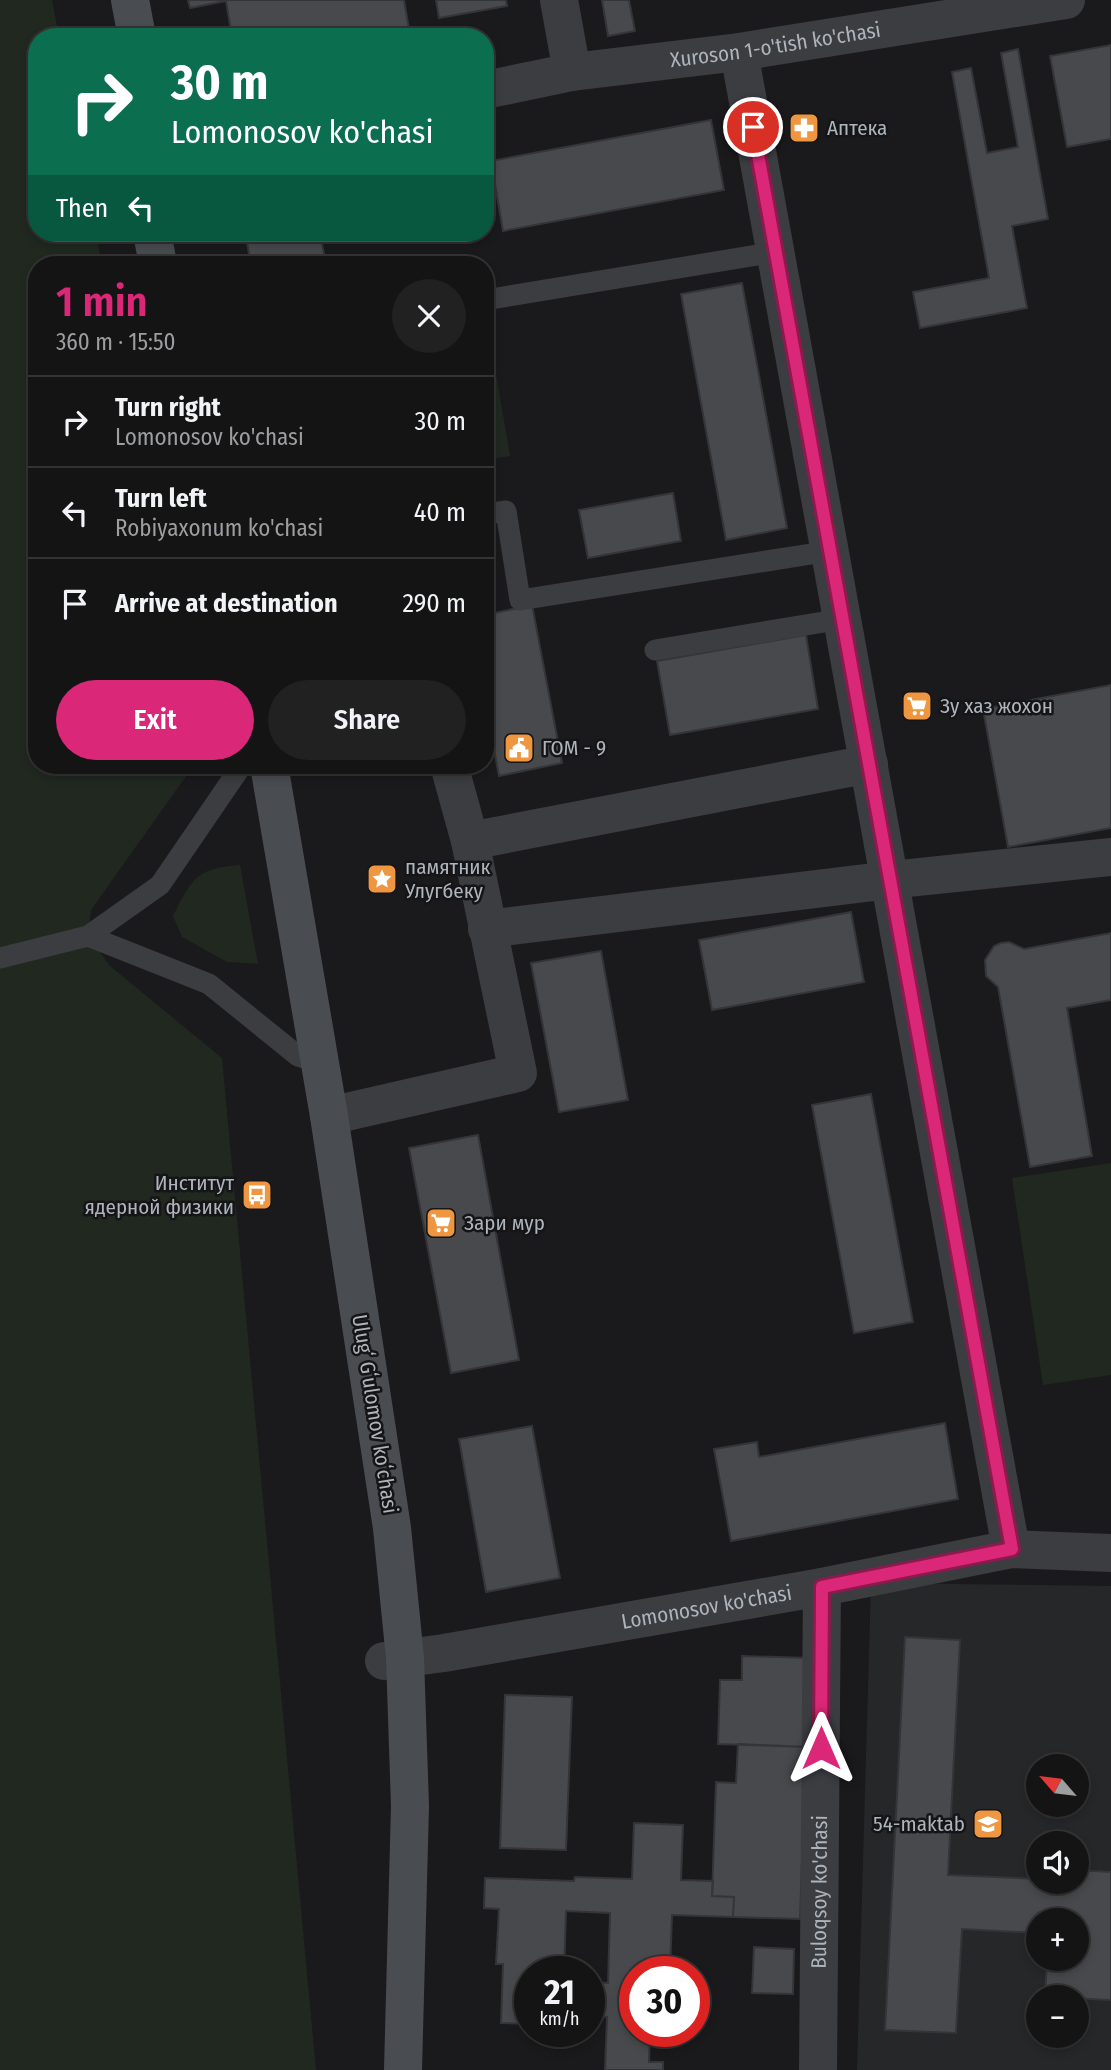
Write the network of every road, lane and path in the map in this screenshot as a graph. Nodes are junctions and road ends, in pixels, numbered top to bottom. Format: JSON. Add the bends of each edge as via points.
{"nodes":[{"id":1,"x":110,"y":0,"type":"edge"},
{"id":2,"x":130,"y":0,"type":"edge"},
{"id":3,"x":559,"y":0,"type":"edge"},
{"id":4,"x":1066,"y":0,"type":"edge"},
{"id":5,"x":115,"y":28,"type":"edge"},
{"id":6,"x":135,"y":28,"type":"edge"},
{"id":7,"x":739,"y":52,"type":"junction"},
{"id":8,"x":572,"y":72,"type":"junction"},
{"id":9,"x":494,"y":88,"type":"edge"},
{"id":10,"x":776,"y":252,"type":"junction"},
{"id":11,"x":494,"y":299,"type":"edge"},
{"id":12,"x":494,"y":513,"type":"edge"},
{"id":13,"x":830,"y":551,"type":"junction"},
{"id":14,"x":842,"y":619,"type":"junction"},
{"id":15,"x":655,"y":650,"type":"dead end"},
{"id":16,"x":869,"y":764,"type":"junction"},
{"id":17,"x":236,"y":774,"type":"edge"},
{"id":18,"x":254,"y":774,"type":"edge"},
{"id":19,"x":270,"y":774,"type":"edge"},
{"id":20,"x":451,"y":774,"type":"edge"},
{"id":21,"x":470,"y":841,"type":"junction"},
{"id":22,"x":1111,"y":857,"type":"edge"},
{"id":23,"x":890,"y":880,"type":"junction"},
{"id":24,"x":487,"y":929,"type":"junction"},
{"id":25,"x":88,"y":936,"type":"junction"},
{"id":26,"x":0,"y":958,"type":"edge"},
{"id":27,"x":309,"y":1060,"type":"junction"},
{"id":28,"x":329,"y":1116,"type":"junction"},
{"id":29,"x":1012,"y":1549,"type":"junction"},
{"id":30,"x":1111,"y":1553,"type":"edge"},
{"id":31,"x":822,"y":1587,"type":"junction"},
{"id":32,"x":395,"y":1659,"type":"junction"},
{"id":33,"x":384,"y":2070,"type":"edge"},
{"id":34,"x":403,"y":2070,"type":"edge"},
{"id":35,"x":818,"y":2070,"type":"edge"}],
"edges":[{"from":1,"to":5,"type":"main road"},
{"from":2,"to":6,"type":"main road"},
{"from":3,"to":8,"type":"street"},
{"from":4,"to":7,"type":"street","name":"Хuroson 1-o'tish ko'chasi"},
{"from":7,"to":8,"type":"street","name":"Хuroson 1-o'tish ko'chasi"},
{"from":7,"to":10,"type":"street"},
{"from":8,"to":9,"type":"street","name":"Хuroson 1-o'tish ko'chasi"},
{"from":10,"to":11,"type":"lane"},
{"from":10,"to":13,"type":"street"},
{"from":12,"to":13,"type":"lane","via":[[506,511],[520,600]]},
{"from":13,"to":14,"type":"street"},
{"from":14,"to":15,"type":"lane"},
{"from":14,"to":16,"type":"street"},
{"from":16,"to":21,"type":"street"},
{"from":16,"to":23,"type":"street"},
{"from":17,"to":25,"type":"lane","via":[[160,885]]},
{"from":18,"to":27,"type":"main road","name":"Ulugʻ Gʻulomov koʻchasi"},
{"from":19,"to":27,"type":"main road","name":"Ulugʻ Gʻulomov koʻchasi"},
{"from":20,"to":21,"type":"street"},
{"from":21,"to":24,"type":"street"},
{"from":22,"to":23,"type":"street"},
{"from":23,"to":24,"type":"street"},
{"from":23,"to":29,"type":"street"},
{"from":24,"to":28,"type":"street","via":[[518,1073]]},
{"from":25,"to":26,"type":"lane"},
{"from":25,"to":27,"type":"lane","via":[[209,984]]},
{"from":27,"to":28,"type":"main road","name":"Ulugʻ Gʻulomov koʻchasi"},
{"from":27,"to":32,"type":"main road","name":"Ulugʻ Gʻulomov koʻchasi","via":[[371,1527]]},
{"from":28,"to":32,"type":"main road","name":"Ulugʻ Gʻulomov koʻchasi","via":[[392,1528]]},
{"from":29,"to":30,"type":"street","name":"Lomonosov ko'chasi"},
{"from":29,"to":31,"type":"street","name":"Lomonosov ko'chasi"},
{"from":31,"to":32,"type":"street","name":"Lomonosov ko'chasi"},
{"from":31,"to":35,"type":"street","name":"Buloqsoy ko'chasi"},
{"from":32,"to":33,"type":"main road","name":"Ulugʻ Gʻulomov koʻchasi"},
{"from":32,"to":34,"type":"main road","name":"Ulugʻ Gʻulomov koʻchasi","via":[[410,1806]]}]}
